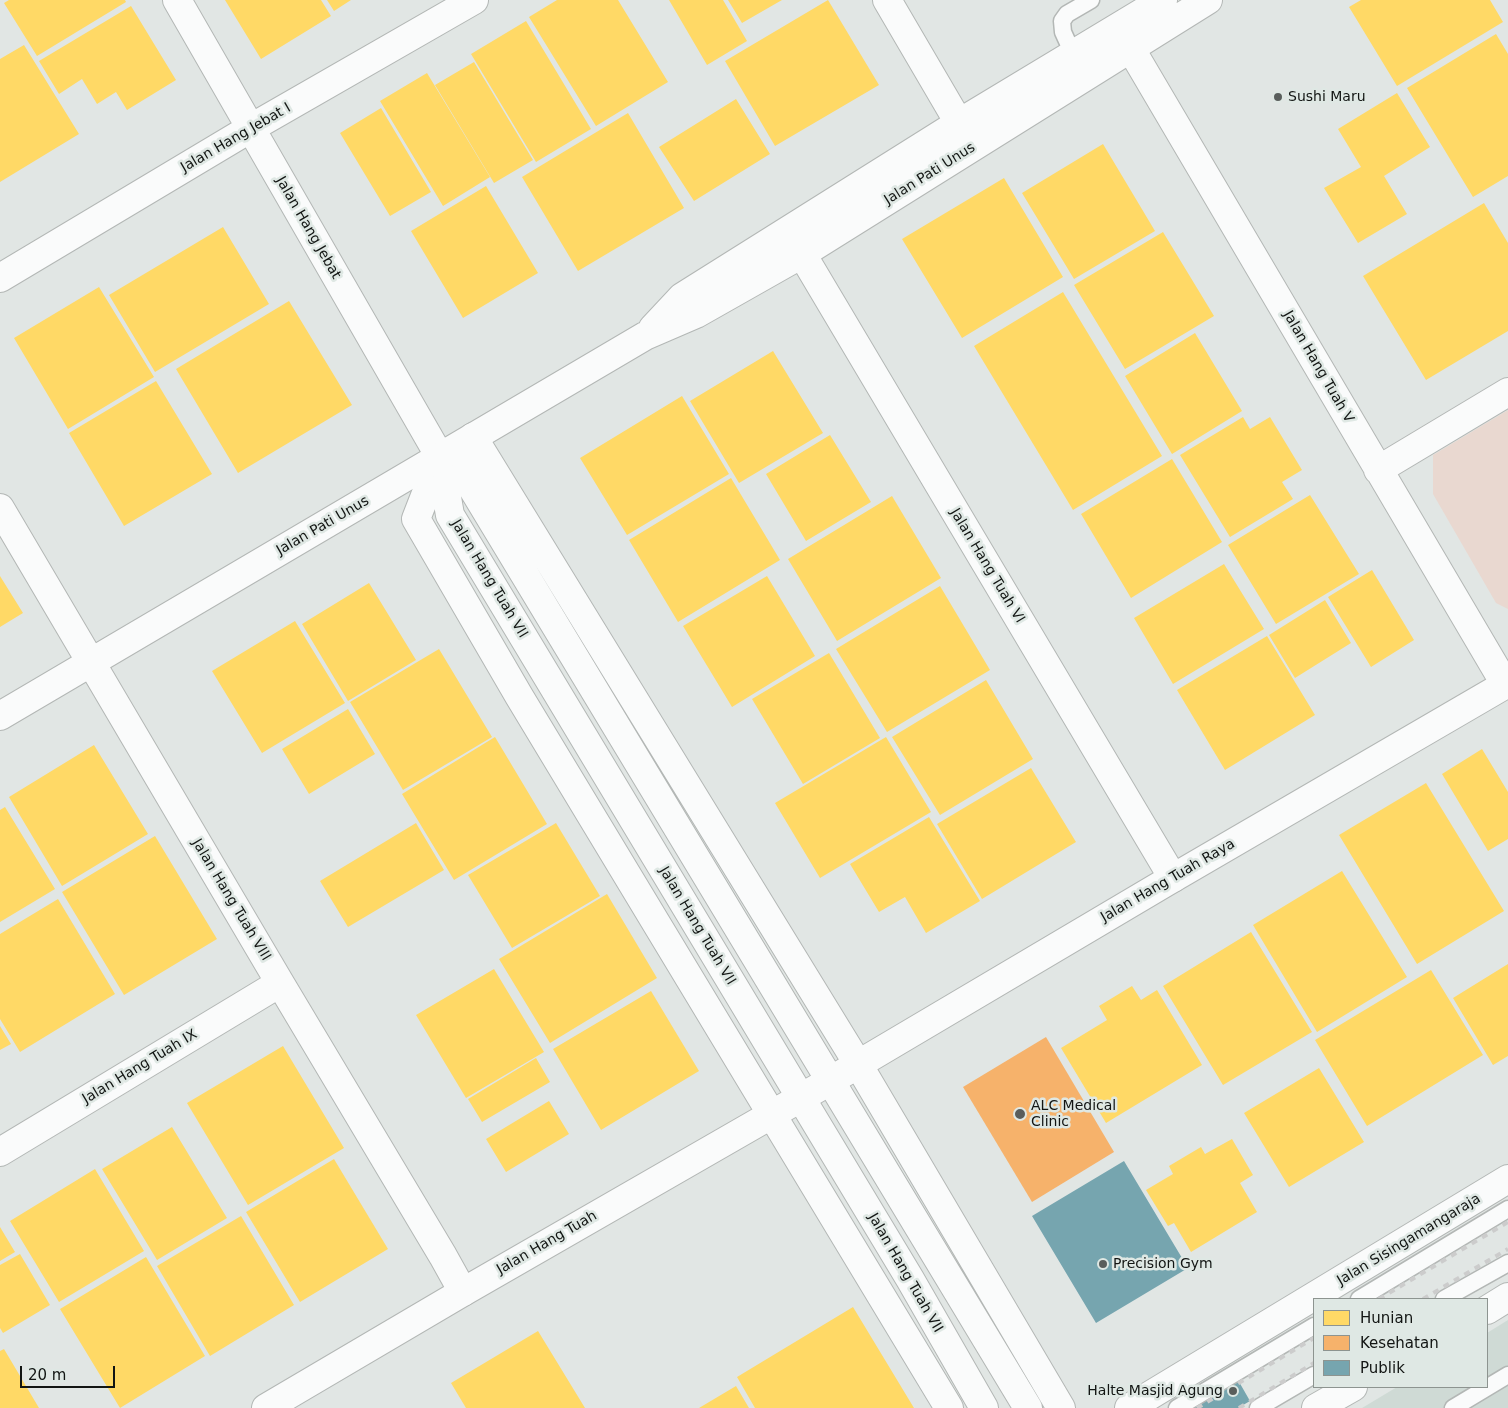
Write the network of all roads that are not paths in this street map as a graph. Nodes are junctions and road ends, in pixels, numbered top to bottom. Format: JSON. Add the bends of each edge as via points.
{"nodes":[{"id":1,"x":177,"y":0,"type":"edge"},
{"id":2,"x":474,"y":0,"type":"edge"},
{"id":3,"x":887,"y":0,"type":"edge"},
{"id":4,"x":1091,"y":0,"type":"edge"},
{"id":5,"x":1163,"y":0,"type":"edge"},
{"id":6,"x":1208,"y":0,"type":"edge"},
{"id":7,"x":1131,"y":49,"type":"junction"},
{"id":8,"x":1073,"y":54,"type":"junction"},
{"id":9,"x":959,"y":123,"type":"junction"},
{"id":10,"x":251,"y":128,"type":"junction"},
{"id":11,"x":802,"y":254,"type":"junction"},
{"id":12,"x":0,"y":278,"type":"edge"},
{"id":13,"x":645,"y":336,"type":"junction"},
{"id":14,"x":1508,"y":392,"type":"edge"},
{"id":15,"x":454,"y":448,"type":"junction"},
{"id":16,"x":1378,"y":470,"type":"junction"},
{"id":17,"x":0,"y":508,"type":"edge"},
{"id":18,"x":601,"y":646,"type":"junction"},
{"id":19,"x":577,"y":661,"type":"junction"},
{"id":20,"x":91,"y":662,"type":"junction"},
{"id":21,"x":549,"y":678,"type":"junction"},
{"id":22,"x":1507,"y":684,"type":"edge"},
{"id":23,"x":519,"y":696,"type":"junction"},
{"id":24,"x":0,"y":716,"type":"edge"},
{"id":25,"x":684,"y":782,"type":"junction"},
{"id":26,"x":658,"y":797,"type":"junction"},
{"id":27,"x":718,"y":838,"type":"junction"},
{"id":28,"x":693,"y":853,"type":"junction"},
{"id":29,"x":664,"y":870,"type":"junction"},
{"id":30,"x":1173,"y":878,"type":"junction"},
{"id":31,"x":635,"y":888,"type":"junction"},
{"id":32,"x":280,"y":983,"type":"junction"},
{"id":33,"x":858,"y":1064,"type":"junction"},
{"id":34,"x":830,"y":1081,"type":"junction"},
{"id":35,"x":800,"y":1097,"type":"junction"},
{"id":36,"x":772,"y":1114,"type":"junction"},
{"id":37,"x":0,"y":1152,"type":"edge"},
{"id":38,"x":1508,"y":1179,"type":"edge"},
{"id":39,"x":1508,"y":1209,"type":"edge"},
{"id":40,"x":966,"y":1246,"type":"junction"},
{"id":41,"x":938,"y":1261,"type":"junction"},
{"id":42,"x":1508,"y":1263,"type":"edge"},
{"id":43,"x":912,"y":1284,"type":"junction"},
{"id":44,"x":463,"y":1292,"type":"junction"},
{"id":45,"x":1508,"y":1297,"type":"edge"},
{"id":46,"x":1361,"y":1298,"type":"edge"},
{"id":47,"x":1446,"y":1298,"type":"edge"},
{"id":48,"x":887,"y":1305,"type":"junction"},
{"id":49,"x":1488,"y":1309,"type":"edge"},
{"id":50,"x":1313,"y":1327,"type":"edge"},
{"id":51,"x":1508,"y":1375,"type":"edge"},
{"id":52,"x":1313,"y":1376,"type":"edge"},
{"id":53,"x":1488,"y":1387,"type":"edge"},
{"id":54,"x":1351,"y":1388,"type":"edge"},
{"id":55,"x":1486,"y":1388,"type":"edge"},
{"id":56,"x":266,"y":1408,"type":"edge"},
{"id":57,"x":949,"y":1408,"type":"edge"},
{"id":58,"x":984,"y":1408,"type":"edge"},
{"id":59,"x":1028,"y":1408,"type":"edge"},
{"id":60,"x":1061,"y":1408,"type":"edge"},
{"id":61,"x":1129,"y":1408,"type":"edge"},
{"id":62,"x":1177,"y":1408,"type":"edge"},
{"id":63,"x":1258,"y":1408,"type":"edge"},
{"id":64,"x":1316,"y":1408,"type":"edge"},
{"id":65,"x":1453,"y":1408,"type":"edge"}],
"edges":[{"from":1,"to":10,"type":"street","name":"Jalan Hang Jebat"},
{"from":2,"to":10,"type":"street","name":"Jalan Hang Jebat I"},
{"from":3,"to":9,"type":"street"},
{"from":4,"to":8,"type":"lane","via":[[1067,14],[1062,22]]},
{"from":5,"to":8,"type":"street","name":"Jalan Pati Unus"},
{"from":6,"to":7,"type":"street","name":"Jalan Pati Unus"},
{"from":7,"to":11,"type":"street","name":"Jalan Pati Unus"},
{"from":7,"to":16,"type":"street","name":"Jalan Hang Tuah V"},
{"from":8,"to":9,"type":"street","name":"Jalan Pati Unus"},
{"from":9,"to":13,"type":"street","name":"Jalan Pati Unus","via":[[682,298]]},
{"from":10,"to":12,"type":"street","name":"Jalan Hang Jebat I"},
{"from":10,"to":15,"type":"street","name":"Jalan Hang Jebat"},
{"from":11,"to":13,"type":"street","name":"Jalan Pati Unus","via":[[696,314]]},
{"from":11,"to":30,"type":"street","name":"Jalan Hang Tuah VI"},
{"from":13,"to":15,"type":"street","name":"Jalan Pati Unus"},
{"from":14,"to":16,"type":"street"},
{"from":15,"to":18,"type":"street"},
{"from":15,"to":19,"type":"street"},
{"from":15,"to":20,"type":"street","name":"Jalan Pati Unus"},
{"from":15,"to":21,"type":"street","name":"Jalan Hang Tuah VII","via":[[450,515]]},
{"from":15,"to":23,"type":"street","via":[[416,519]]},
{"from":16,"to":22,"type":"street","name":"Jalan Hang Tuah V"},
{"from":17,"to":20,"type":"street","name":"Jalan Hang Tuah VIII"},
{"from":18,"to":19,"type":"street"},
{"from":18,"to":25,"type":"street"},
{"from":19,"to":21,"type":"street"},
{"from":19,"to":26,"type":"street"},
{"from":20,"to":24,"type":"street","name":"Jalan Pati Unus"},
{"from":20,"to":32,"type":"street","name":"Jalan Hang Tuah VIII"},
{"from":21,"to":23,"type":"street"},
{"from":21,"to":29,"type":"street","name":"Jalan Hang Tuah VII"},
{"from":22,"to":30,"type":"street","name":"Jalan Hang Tuah Raya"},
{"from":23,"to":31,"type":"street"},
{"from":25,"to":26,"type":"street"},
{"from":25,"to":27,"type":"street"},
{"from":26,"to":28,"type":"street"},
{"from":27,"to":28,"type":"street"},
{"from":27,"to":33,"type":"street"},
{"from":28,"to":29,"type":"street"},
{"from":28,"to":34,"type":"street"},
{"from":29,"to":31,"type":"street"},
{"from":29,"to":35,"type":"street","name":"Jalan Hang Tuah VII"},
{"from":30,"to":33,"type":"street","name":"Jalan Hang Tuah Raya"},
{"from":31,"to":36,"type":"street"},
{"from":32,"to":37,"type":"street","name":"Jalan Hang Tuah IX"},
{"from":32,"to":44,"type":"street","name":"Jalan Hang Tuah VIII"},
{"from":33,"to":34,"type":"street","name":"Jalan Hang Tuah Raya"},
{"from":33,"to":40,"type":"street"},
{"from":34,"to":35,"type":"street","name":"Jalan Hang Tuah"},
{"from":34,"to":41,"type":"street"},
{"from":35,"to":36,"type":"street","name":"Jalan Hang Tuah"},
{"from":35,"to":43,"type":"street","name":"Jalan Hang Tuah VII"},
{"from":36,"to":44,"type":"street","name":"Jalan Hang Tuah"},
{"from":36,"to":48,"type":"street"},
{"from":38,"to":61,"type":"street","name":"Jalan Sisingamangaraja"},
{"from":39,"to":46,"type":"lane"},
{"from":40,"to":41,"type":"street"},
{"from":40,"to":60,"type":"street"},
{"from":41,"to":43,"type":"street"},
{"from":41,"to":59,"type":"street"},
{"from":42,"to":47,"type":"lane"},
{"from":43,"to":48,"type":"street"},
{"from":43,"to":58,"type":"street","name":"Jalan Hang Tuah VII"},
{"from":44,"to":56,"type":"street","name":"Jalan Hang Tuah"},
{"from":45,"to":49,"type":"street"},
{"from":48,"to":57,"type":"street"},
{"from":50,"to":62,"type":"lane"},
{"from":51,"to":53,"type":"lane"},
{"from":52,"to":63,"type":"lane"},
{"from":54,"to":64,"type":"street"},
{"from":55,"to":65,"type":"lane"}]}
